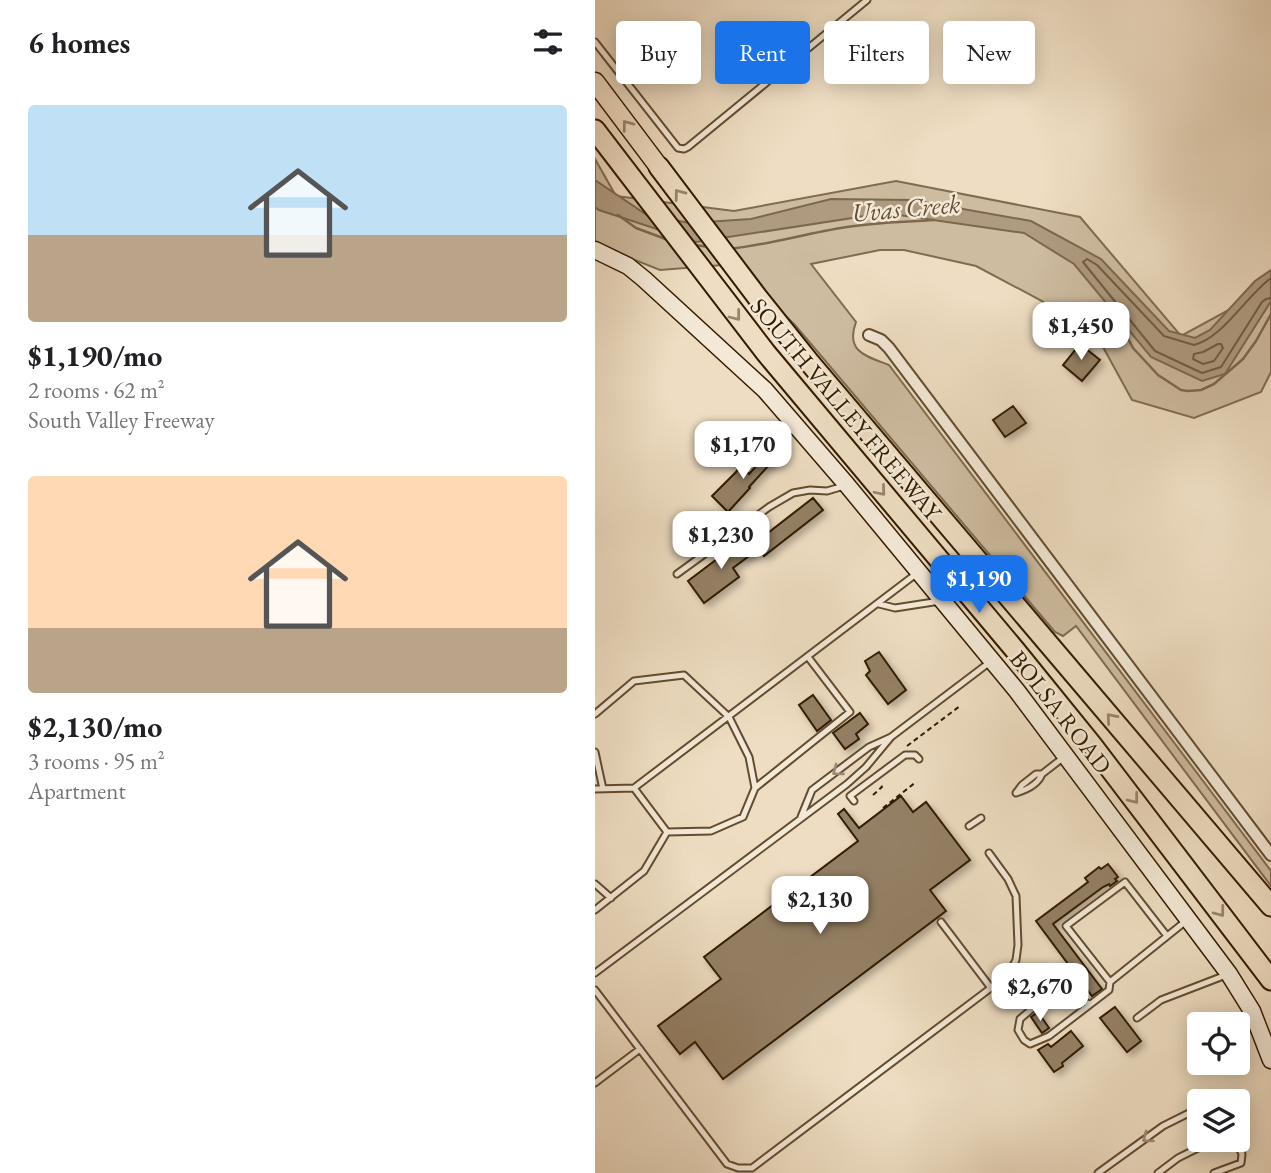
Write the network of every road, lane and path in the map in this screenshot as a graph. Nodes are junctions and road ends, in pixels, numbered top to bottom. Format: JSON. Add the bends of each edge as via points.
{"nodes":[{"id":1,"x":867,"y":0,"type":"edge"},
{"id":2,"x":595,"y":41,"type":"edge"},
{"id":3,"x":595,"y":82,"type":"edge"},
{"id":4,"x":595,"y":130,"type":"edge"},
{"id":5,"x":659,"y":167,"type":"joint"},
{"id":6,"x":595,"y":250,"type":"edge"},
{"id":7,"x":869,"y":335,"type":"dead end"},
{"id":8,"x":847,"y":485,"type":"junction"},
{"id":9,"x":919,"y":572,"type":"junction"},
{"id":10,"x":677,"y":574,"type":"dead end"},
{"id":11,"x":943,"y":601,"type":"junction"},
{"id":12,"x":879,"y":604,"type":"junction"},
{"id":13,"x":808,"y":657,"type":"junction"},
{"id":14,"x":993,"y":660,"type":"junction"},
{"id":15,"x":960,"y":706,"type":"dead end"},
{"id":16,"x":595,"y":713,"type":"edge"},
{"id":17,"x":729,"y":717,"type":"junction"},
{"id":18,"x":891,"y":737,"type":"junction"},
{"id":19,"x":907,"y":746,"type":"dead end"},
{"id":20,"x":595,"y":752,"type":"edge"},
{"id":21,"x":1067,"y":755,"type":"junction"},
{"id":22,"x":919,"y":758,"type":"dead end"},
{"id":23,"x":1042,"y":774,"type":"junction"},
{"id":24,"x":916,"y":782,"type":"dead end"},
{"id":25,"x":879,"y":783,"type":"dead end"},
{"id":26,"x":634,"y":788,"type":"junction"},
{"id":27,"x":755,"y":788,"type":"junction"},
{"id":28,"x":595,"y":789,"type":"edge"},
{"id":29,"x":603,"y":789,"type":"junction"},
{"id":30,"x":873,"y":794,"type":"dead end"},
{"id":31,"x":854,"y":801,"type":"dead end"},
{"id":32,"x":883,"y":808,"type":"dead end"},
{"id":33,"x":981,"y":818,"type":"dead end"},
{"id":34,"x":800,"y":819,"type":"junction"},
{"id":35,"x":969,"y":826,"type":"dead end"},
{"id":36,"x":667,"y":832,"type":"junction"},
{"id":37,"x":989,"y":853,"type":"dead end"},
{"id":38,"x":1271,"y":855,"type":"edge"},
{"id":39,"x":595,"y":884,"type":"edge"},
{"id":40,"x":611,"y":898,"type":"junction"},
{"id":41,"x":1271,"y":906,"type":"edge"},
{"id":42,"x":595,"y":910,"type":"edge"},
{"id":43,"x":1188,"y":919,"type":"junction"},
{"id":44,"x":941,"y":922,"type":"dead end"},
{"id":45,"x":1167,"y":936,"type":"junction"},
{"id":46,"x":595,"y":973,"type":"edge"},
{"id":47,"x":1229,"y":974,"type":"junction"},
{"id":48,"x":1271,"y":980,"type":"edge"},
{"id":49,"x":1110,"y":982,"type":"junction"},
{"id":50,"x":991,"y":988,"type":"junction"},
{"id":51,"x":595,"y":990,"type":"edge"},
{"id":52,"x":1090,"y":1004,"type":"junction"},
{"id":53,"x":1137,"y":1018,"type":"dead end"},
{"id":54,"x":640,"y":1049,"type":"junction"},
{"id":55,"x":1271,"y":1060,"type":"edge"},
{"id":56,"x":595,"y":1083,"type":"edge"},
{"id":57,"x":1187,"y":1114,"type":"edge"},
{"id":58,"x":1190,"y":1152,"type":"edge"},
{"id":59,"x":1241,"y":1152,"type":"edge"},
{"id":60,"x":1098,"y":1173,"type":"edge"},
{"id":61,"x":1158,"y":1173,"type":"edge"},
{"id":62,"x":1214,"y":1173,"type":"edge"}],
"edges":[{"from":1,"to":2,"type":"lane","via":[[684,149],[678,148]]},
{"from":5,"to":3,"type":"highway","name":"SOUTH VALLEY FREEWAY","one_way":true},
{"from":4,"to":48,"type":"highway","name":"SOUTH VALLEY FREEWAY","one_way":true,"via":[[792,385],[1084,734]]},
{"from":41,"to":5,"type":"highway","name":"SOUTH VALLEY FREEWAY","one_way":true,"via":[[827,384]]},
{"from":6,"to":8,"type":"main road","name":"BOLSA ROAD","via":[[628,266],[745,371]]},
{"from":7,"to":38,"type":"street","via":[[889,348]]},
{"from":8,"to":9,"type":"main road","name":"BOLSA ROAD"},
{"from":8,"to":10,"type":"lane","via":[[793,493]]},
{"from":9,"to":11,"type":"main road","name":"BOLSA ROAD"},
{"from":9,"to":12,"type":"lane"},
{"from":11,"to":12,"type":"lane","via":[[895,608]]},
{"from":11,"to":14,"type":"main road","name":"BOLSA ROAD"},
{"from":12,"to":13,"type":"lane"},
{"from":13,"to":17,"type":"lane"},
{"from":13,"to":27,"type":"lane","via":[[850,712]]},
{"from":14,"to":18,"type":"lane"},
{"from":14,"to":21,"type":"main road","name":"BOLSA ROAD"},
{"from":15,"to":19,"type":"path"},
{"from":16,"to":17,"type":"lane","via":[[634,681],[684,675]]},
{"from":17,"to":26,"type":"lane"},
{"from":17,"to":27,"type":"lane","via":[[749,757]]},
{"from":18,"to":34,"type":"lane","via":[[866,767]]},
{"from":18,"to":34,"type":"lane","one_way":true,"via":[[869,747],[812,790]]},
{"from":20,"to":29,"type":"lane"},
{"from":21,"to":23,"type":"lane"},
{"from":21,"to":43,"type":"main road","name":"BOLSA ROAD"},
{"from":22,"to":31,"type":"lane","via":[[905,755],[850,796]]},
{"from":23,"to":23,"type":"lane","via":[[1036,774],[1016,793],[1026,790]]},
{"from":24,"to":32,"type":"path"},
{"from":25,"to":30,"type":"path","via":[[882,787]]},
{"from":26,"to":29,"type":"lane"},
{"from":26,"to":36,"type":"lane"},
{"from":27,"to":36,"type":"lane","via":[[743,817],[711,831]]},
{"from":28,"to":29,"type":"lane"},
{"from":33,"to":35,"type":"lane"},
{"from":34,"to":46,"type":"lane"},
{"from":36,"to":40,"type":"lane","via":[[644,871]]},
{"from":37,"to":50,"type":"lane","via":[[1016,896],[1018,945],[1008,975]]},
{"from":39,"to":40,"type":"lane"},
{"from":40,"to":42,"type":"lane"},
{"from":43,"to":45,"type":"lane"},
{"from":43,"to":47,"type":"main road","name":"BOLSA ROAD"},
{"from":44,"to":50,"type":"lane"},
{"from":45,"to":49,"type":"lane"},
{"from":45,"to":49,"type":"lane","via":[[1125,882],[1066,926]]},
{"from":47,"to":53,"type":"lane","via":[[1161,1000]]},
{"from":47,"to":55,"type":"main road","name":"BOLSA ROAD","via":[[1252,1011]]},
{"from":49,"to":52,"type":"lane","via":[[1109,990]]},
{"from":50,"to":54,"type":"lane","via":[[752,1168],[727,1164]]},
{"from":51,"to":54,"type":"lane"},
{"from":52,"to":52,"type":"lane","via":[[1037,1042],[1024,1041],[1018,1030],[1020,1018],[1053,991]]},
{"from":54,"to":56,"type":"lane"},
{"from":57,"to":60,"type":"lane","one_way":true},
{"from":58,"to":61,"type":"lane"},
{"from":59,"to":62,"type":"lane","via":[[1241,1163]]}]}
